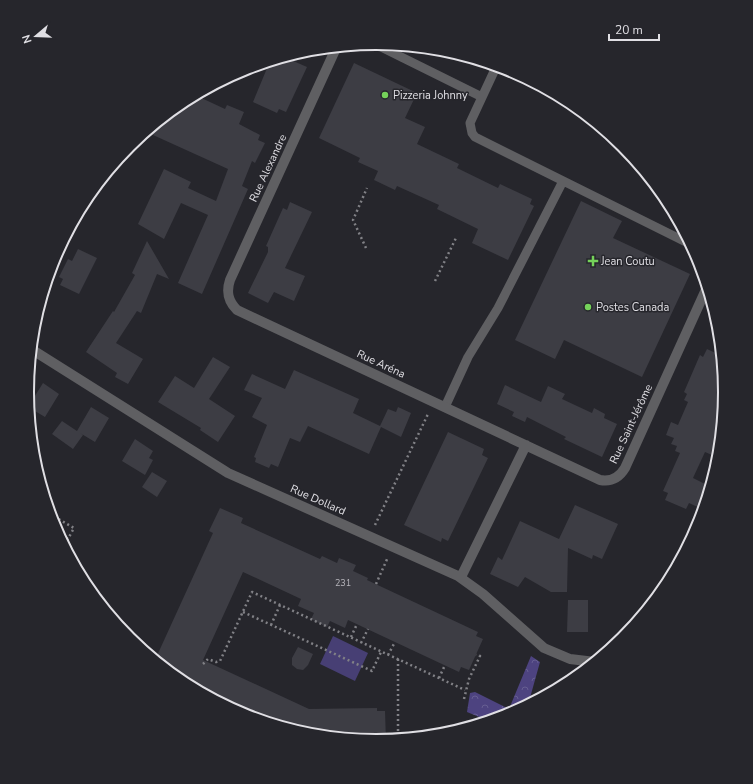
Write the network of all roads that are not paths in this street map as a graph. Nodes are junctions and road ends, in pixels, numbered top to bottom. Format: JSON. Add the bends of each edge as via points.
{"nodes":[{"id":1,"x":387,"y":50,"type":"edge"},
{"id":2,"x":334,"y":52,"type":"edge"},
{"id":3,"x":494,"y":71,"type":"edge"},
{"id":4,"x":482,"y":97,"type":"junction"},
{"id":5,"x":563,"y":181,"type":"junction"},
{"id":6,"x":684,"y":241,"type":"edge"},
{"id":7,"x":704,"y":294,"type":"edge"},
{"id":8,"x":229,"y":300,"type":"joint"},
{"id":9,"x":37,"y":352,"type":"edge"},
{"id":10,"x":445,"y":407,"type":"junction"},
{"id":11,"x":526,"y":445,"type":"junction"},
{"id":12,"x":461,"y":578,"type":"junction"},
{"id":13,"x":589,"y":661,"type":"edge"}],
"edges":[{"from":1,"to":4,"type":"lane"},
{"from":2,"to":8,"type":"street","name":"Rue Alexandre","via":[[230,280],[227,294]]},
{"from":3,"to":4,"type":"lane"},
{"from":4,"to":5,"type":"lane","via":[[470,123],[475,137]]},
{"from":5,"to":6,"type":"lane"},
{"from":5,"to":10,"type":"lane","via":[[498,308],[468,357]]},
{"from":7,"to":11,"type":"street","name":"Rue Saint-Jérôme","via":[[624,468],[617,478],[600,480]]},
{"from":8,"to":10,"type":"street","name":"Rue Aréna","via":[[244,314]]},
{"from":9,"to":12,"type":"street","name":"Rue Dollard","via":[[220,468]]},
{"from":10,"to":11,"type":"street","name":"Rue Aréna"},
{"from":11,"to":12,"type":"street"},
{"from":12,"to":13,"type":"street","name":"Rue Dollard","via":[[484,594],[544,648],[561,657]]}]}
